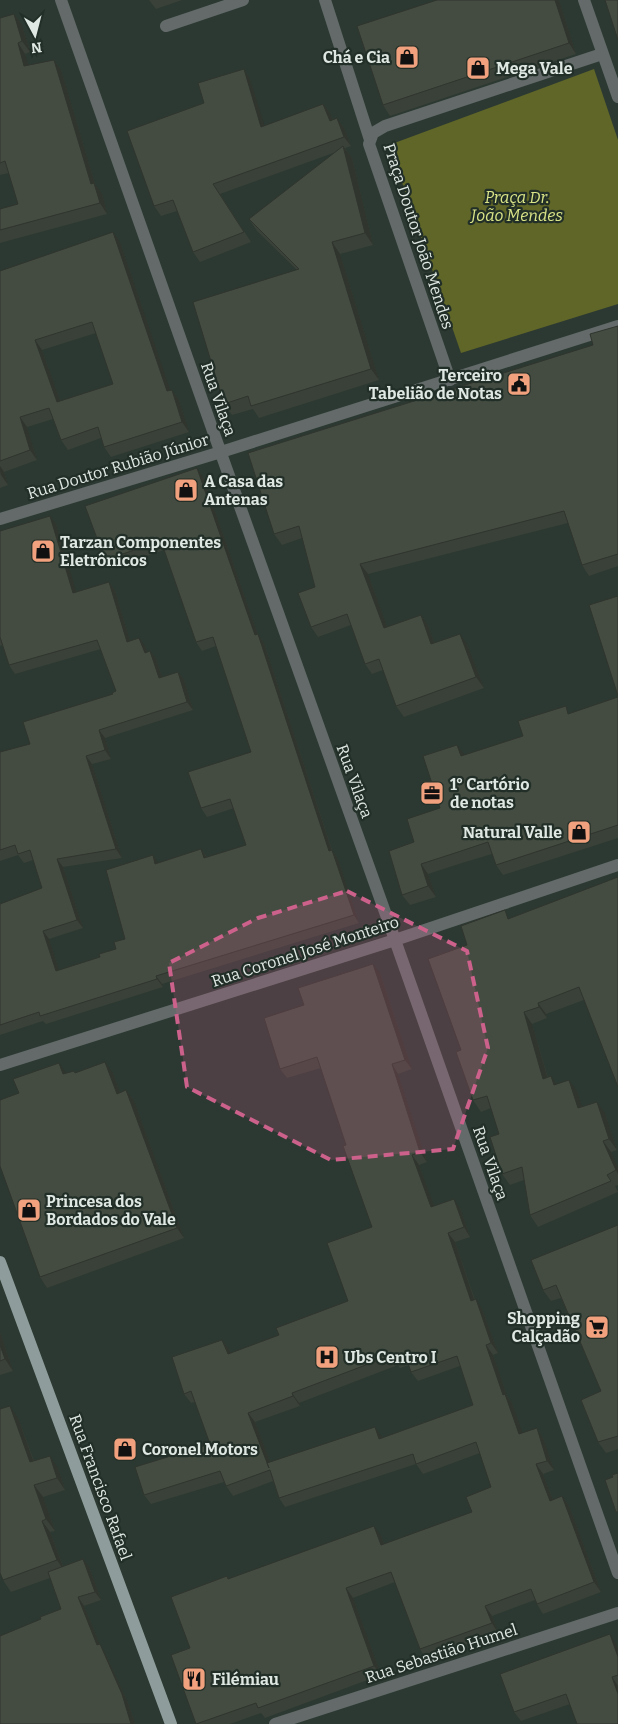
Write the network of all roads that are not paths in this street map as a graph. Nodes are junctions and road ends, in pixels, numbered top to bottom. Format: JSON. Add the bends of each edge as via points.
{"nodes":[{"id":1,"x":61,"y":0,"type":"edge"},
{"id":2,"x":243,"y":0,"type":"edge"},
{"id":3,"x":325,"y":0,"type":"edge"},
{"id":4,"x":584,"y":0,"type":"edge"},
{"id":5,"x":166,"y":26,"type":"dead end"},
{"id":6,"x":602,"y":54,"type":"junction"},
{"id":7,"x":618,"y":97,"type":"edge"},
{"id":8,"x":370,"y":140,"type":"junction"},
{"id":9,"x":618,"y":326,"type":"edge"},
{"id":10,"x":450,"y":380,"type":"junction"},
{"id":11,"x":220,"y":452,"type":"junction"},
{"id":12,"x":0,"y":519,"type":"edge"},
{"id":13,"x":618,"y":865,"type":"edge"},
{"id":14,"x":395,"y":940,"type":"junction"},
{"id":15,"x":0,"y":1065,"type":"edge"},
{"id":16,"x":0,"y":1262,"type":"edge"},
{"id":17,"x":618,"y":1573,"type":"edge"},
{"id":18,"x":618,"y":1613,"type":"edge"},
{"id":19,"x":171,"y":1724,"type":"edge"},
{"id":20,"x":275,"y":1724,"type":"edge"}],
"edges":[{"from":1,"to":11,"type":"street","name":"Rua Vilaça"},
{"from":2,"to":5,"type":"street"},
{"from":3,"to":8,"type":"street"},
{"from":4,"to":6,"type":"street"},
{"from":6,"to":7,"type":"street"},
{"from":6,"to":8,"type":"street","name":"Praça Doutor João Mendes","via":[[385,126],[373,133]]},
{"from":8,"to":10,"type":"street","name":"Praça Doutor João Mendes"},
{"from":9,"to":10,"type":"street","name":"Rua Doutor Rubião Júnior"},
{"from":10,"to":11,"type":"street","name":"Rua Doutor Rubião Júnior"},
{"from":11,"to":12,"type":"street","name":"Rua Doutor Rubião Júnior"},
{"from":11,"to":14,"type":"street","name":"Rua Vilaça"},
{"from":13,"to":14,"type":"street","name":"Rua Coronel José Monteiro"},
{"from":14,"to":15,"type":"street","name":"Rua Coronel José Monteiro"},
{"from":14,"to":17,"type":"street","name":"Rua Vilaça"},
{"from":16,"to":19,"type":"main road","name":"Rua Francisco Rafael"},
{"from":18,"to":20,"type":"street","name":"Rua Sebastião Humel"}]}
